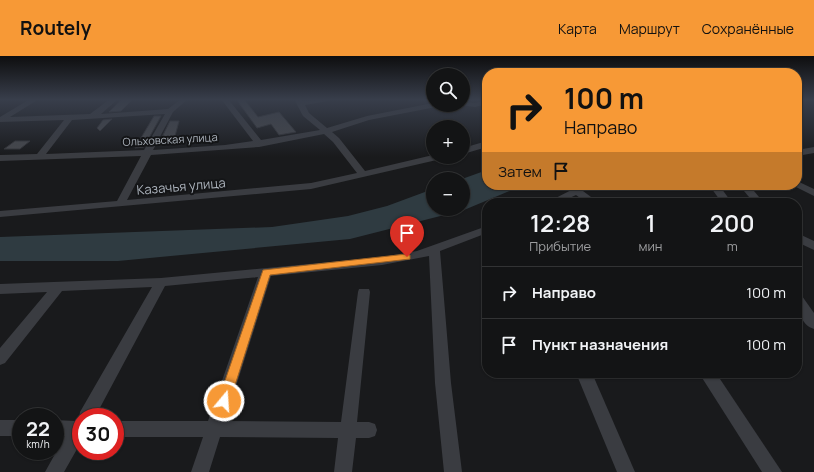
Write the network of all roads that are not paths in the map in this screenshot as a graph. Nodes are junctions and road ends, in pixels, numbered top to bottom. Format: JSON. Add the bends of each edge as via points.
{"nodes":[{"id":1,"x":56,"y":118,"type":"edge"},
{"id":2,"x":70,"y":118,"type":"edge"},
{"id":3,"x":166,"y":118,"type":"edge"},
{"id":4,"x":239,"y":118,"type":"edge"},
{"id":5,"x":312,"y":118,"type":"edge"},
{"id":6,"x":367,"y":118,"type":"edge"},
{"id":7,"x":0,"y":120,"type":"edge"},
{"id":8,"x":326,"y":130,"type":"junction"},
{"id":9,"x":259,"y":144,"type":"junction"},
{"id":10,"x":482,"y":145,"type":"edge"},
{"id":11,"x":470,"y":149,"type":"edge"},
{"id":12,"x":813,"y":151,"type":"edge"},
{"id":13,"x":802,"y":152,"type":"edge"},
{"id":14,"x":148,"y":153,"type":"junction"},
{"id":15,"x":39,"y":157,"type":"junction"},
{"id":16,"x":0,"y":158,"type":"edge"},
{"id":17,"x":426,"y":160,"type":"edge"},
{"id":18,"x":364,"y":175,"type":"junction"},
{"id":19,"x":802,"y":187,"type":"edge"},
{"id":20,"x":748,"y":190,"type":"edge"},
{"id":21,"x":576,"y":191,"type":"joint"},
{"id":22,"x":814,"y":193,"type":"edge"},
{"id":23,"x":561,"y":198,"type":"edge"},
{"id":24,"x":586,"y":198,"type":"edge"},
{"id":25,"x":756,"y":198,"type":"edge"},
{"id":26,"x":120,"y":204,"type":"junction"},
{"id":27,"x":0,"y":214,"type":"edge"},
{"id":28,"x":482,"y":231,"type":"edge"},
{"id":29,"x":802,"y":240,"type":"edge"},
{"id":30,"x":814,"y":246,"type":"edge"},
{"id":31,"x":434,"y":248,"type":"junction"},
{"id":32,"x":266,"y":272,"type":"junction"},
{"id":33,"x":161,"y":282,"type":"junction"},
{"id":34,"x":58,"y":287,"type":"junction"},
{"id":35,"x":0,"y":289,"type":"edge"},
{"id":36,"x":364,"y":292,"type":"dead end"},
{"id":37,"x":802,"y":306,"type":"edge"},
{"id":38,"x":814,"y":324,"type":"edge"},
{"id":39,"x":0,"y":359,"type":"edge"},
{"id":40,"x":586,"y":378,"type":"edge"},
{"id":41,"x":710,"y":378,"type":"edge"},
{"id":42,"x":91,"y":408,"type":"edge"},
{"id":43,"x":0,"y":428,"type":"edge"},
{"id":44,"x":12,"y":428,"type":"edge"},
{"id":45,"x":124,"y":429,"type":"edge"},
{"id":46,"x":215,"y":429,"type":"junction"},
{"id":47,"x":348,"y":430,"type":"junction"},
{"id":48,"x":369,"y":430,"type":"dead end"},
{"id":49,"x":72,"y":442,"type":"edge"},
{"id":50,"x":54,"y":472,"type":"edge"},
{"id":51,"x":200,"y":472,"type":"edge"},
{"id":52,"x":343,"y":472,"type":"edge"},
{"id":53,"x":452,"y":472,"type":"edge"},
{"id":54,"x":626,"y":472,"type":"edge"},
{"id":55,"x":773,"y":472,"type":"edge"}],
"edges":[{"from":1,"to":7,"type":"street"},
{"from":2,"to":15,"type":"street"},
{"from":3,"to":14,"type":"street"},
{"from":4,"to":9,"type":"street"},
{"from":5,"to":8,"type":"street"},
{"from":6,"to":8,"type":"street","name":"Ольховская улица"},
{"from":8,"to":9,"type":"street","name":"Ольховская улица"},
{"from":8,"to":18,"type":"street"},
{"from":9,"to":14,"type":"street","name":"Ольховская улица"},
{"from":10,"to":11,"type":"street"},
{"from":12,"to":13,"type":"street"},
{"from":14,"to":15,"type":"street","name":"Ольховская улица"},
{"from":14,"to":26,"type":"street"},
{"from":15,"to":16,"type":"street","name":"Ольховская улица"},
{"from":17,"to":18,"type":"street","name":"Казачья улица"},
{"from":18,"to":26,"type":"street","name":"Казачья улица","via":[[311,186]]},
{"from":19,"to":22,"type":"street"},
{"from":20,"to":25,"type":"street"},
{"from":21,"to":23,"type":"street"},
{"from":21,"to":24,"type":"street"},
{"from":26,"to":27,"type":"street","name":"Казачья улица"},
{"from":28,"to":31,"type":"street"},
{"from":29,"to":30,"type":"street"},
{"from":31,"to":32,"type":"street","via":[[419,255],[382,261]]},
{"from":31,"to":53,"type":"street"},
{"from":32,"to":33,"type":"street"},
{"from":32,"to":46,"type":"street"},
{"from":33,"to":34,"type":"street"},
{"from":33,"to":42,"type":"street"},
{"from":34,"to":35,"type":"street"},
{"from":34,"to":39,"type":"street"},
{"from":36,"to":47,"type":"street"},
{"from":37,"to":38,"type":"street"},
{"from":40,"to":54,"type":"street"},
{"from":41,"to":55,"type":"street"},
{"from":43,"to":44,"type":"street"},
{"from":45,"to":46,"type":"street"},
{"from":46,"to":47,"type":"street"},
{"from":46,"to":51,"type":"street"},
{"from":47,"to":48,"type":"street"},
{"from":47,"to":52,"type":"street"},
{"from":49,"to":50,"type":"street"}]}
